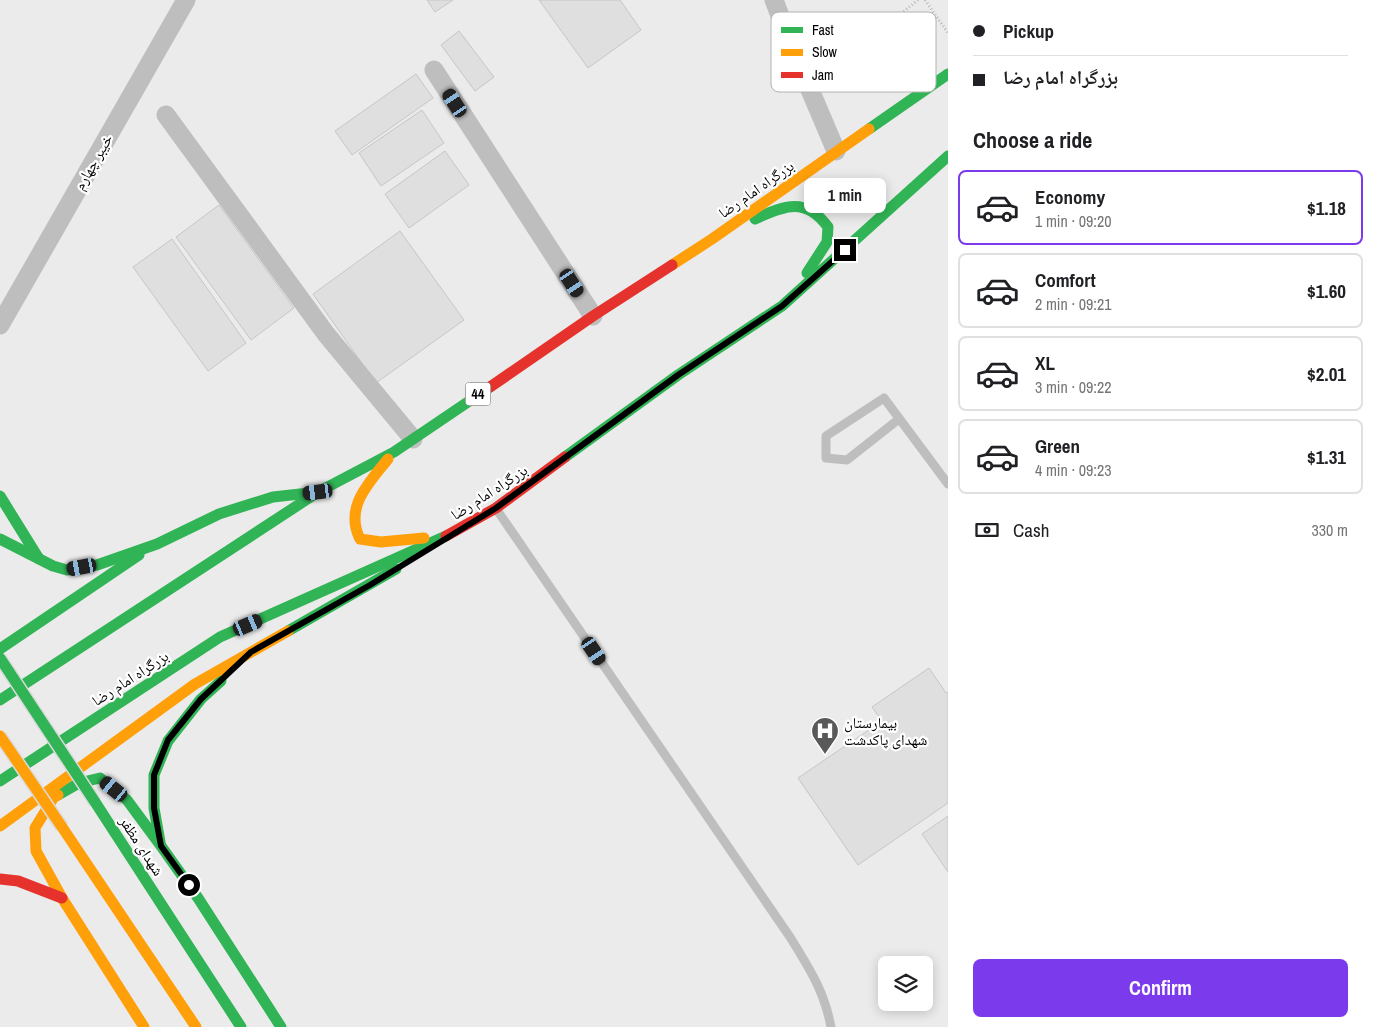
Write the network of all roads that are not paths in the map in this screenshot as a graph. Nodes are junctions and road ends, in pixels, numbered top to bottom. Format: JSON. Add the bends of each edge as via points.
{"nodes":[{"id":1,"x":186,"y":0,"type":"edge"},
{"id":2,"x":774,"y":0,"type":"edge"},
{"id":3,"x":779,"y":12,"type":"edge"},
{"id":4,"x":434,"y":70,"type":"dead end"},
{"id":5,"x":811,"y":92,"type":"edge"},
{"id":6,"x":922,"y":92,"type":"edge"},
{"id":7,"x":166,"y":115,"type":"dead end"},
{"id":8,"x":836,"y":151,"type":"junction"},
{"id":9,"x":948,"y":156,"type":"edge"},
{"id":10,"x":712,"y":239,"type":"junction"},
{"id":11,"x":782,"y":306,"type":"junction"},
{"id":12,"x":593,"y":316,"type":"junction"},
{"id":13,"x":0,"y":325,"type":"edge"},
{"id":14,"x":899,"y":419,"type":"junction"},
{"id":15,"x":413,"y":439,"type":"junction"},
{"id":16,"x":394,"y":452,"type":"junction"},
{"id":17,"x":948,"y":484,"type":"edge"},
{"id":18,"x":318,"y":492,"type":"junction"},
{"id":19,"x":0,"y":496,"type":"edge"},
{"id":20,"x":496,"y":508,"type":"junction"},
{"id":21,"x":451,"y":534,"type":"junction"},
{"id":22,"x":0,"y":538,"type":"edge"},
{"id":23,"x":157,"y":544,"type":"junction"},
{"id":24,"x":39,"y":559,"type":"junction"},
{"id":25,"x":0,"y":649,"type":"edge"},
{"id":26,"x":251,"y":652,"type":"junction"},
{"id":27,"x":0,"y":658,"type":"edge"},
{"id":28,"x":0,"y":700,"type":"edge"},
{"id":29,"x":0,"y":736,"type":"edge"},
{"id":30,"x":0,"y":781,"type":"edge"},
{"id":31,"x":0,"y":826,"type":"edge"},
{"id":32,"x":161,"y":846,"type":"junction"},
{"id":33,"x":0,"y":879,"type":"edge"},
{"id":34,"x":62,"y":898,"type":"junction"},
{"id":35,"x":144,"y":1027,"type":"edge"},
{"id":36,"x":196,"y":1027,"type":"edge"},
{"id":37,"x":241,"y":1027,"type":"edge"},
{"id":38,"x":281,"y":1027,"type":"edge"},
{"id":39,"x":832,"y":1027,"type":"edge"}],
"edges":[{"from":1,"to":13,"type":"street","name":"خیبر چهارم"},
{"from":2,"to":3,"type":"street"},
{"from":4,"to":12,"type":"street"},
{"from":5,"to":8,"type":"street"},
{"from":6,"to":8,"type":"main road","name":"بزرگراه امام رضا","number":"44"},
{"from":7,"to":15,"type":"street","via":[[326,334]]},
{"from":8,"to":10,"type":"main road","name":"بزرگراه امام رضا","number":"44"},
{"from":9,"to":11,"type":"main road","name":"بزرگراه امام رضا"},
{"from":10,"to":11,"type":"main road","via":[[792,206],[808,208],[820,217],[828,227],[827,242]]},
{"from":10,"to":12,"type":"main road","name":"بزرگراه امام رضا","number":"44"},
{"from":11,"to":20,"type":"main road","name":"بزرگراه امام رضا","via":[[678,375]]},
{"from":12,"to":15,"type":"main road","name":"بزرگراه امام رضا","number":"44"},
{"from":14,"to":14,"type":"lane","via":[[884,398],[826,436],[826,458],[847,460]]},
{"from":14,"to":17,"type":"lane"},
{"from":15,"to":16,"type":"main road","name":"بزرگراه امام رضا","number":"44"},
{"from":16,"to":18,"type":"main road","name":"بزرگراه امام رضا","number":"44"},
{"from":16,"to":21,"type":"main road","via":[[360,498],[353,516],[355,532],[360,539],[381,542]]},
{"from":18,"to":23,"type":"main road","via":[[273,497],[219,514]]},
{"from":18,"to":28,"type":"main road","name":"بزرگراه امام رضا","number":"44"},
{"from":19,"to":24,"type":"main road"},
{"from":20,"to":21,"type":"main road","name":"بزرگراه امام رضا"},
{"from":20,"to":39,"type":"lane","via":[[790,937],[815,978]]},
{"from":21,"to":26,"type":"main road","via":[[370,585]]},
{"from":21,"to":30,"type":"main road","name":"بزرگراه امام رضا","via":[[220,637]]},
{"from":22,"to":24,"type":"main road"},
{"from":23,"to":24,"type":"main road","via":[[97,565],[67,570]]},
{"from":23,"to":25,"type":"main road"},
{"from":26,"to":31,"type":"main road","via":[[195,684]]},
{"from":26,"to":32,"type":"main road","via":[[201,699],[168,740],[154,775],[154,808]]},
{"from":27,"to":37,"type":"main road","name":"شهدای مظفر","bridge":true},
{"from":29,"to":36,"type":"main road","bridge":true},
{"from":32,"to":34,"type":"main road","via":[[127,800],[100,778],[79,783],[54,797],[35,828],[36,851]]},
{"from":32,"to":38,"type":"main road"},
{"from":33,"to":34,"type":"main road","via":[[18,881]]},
{"from":34,"to":35,"type":"main road"}]}
